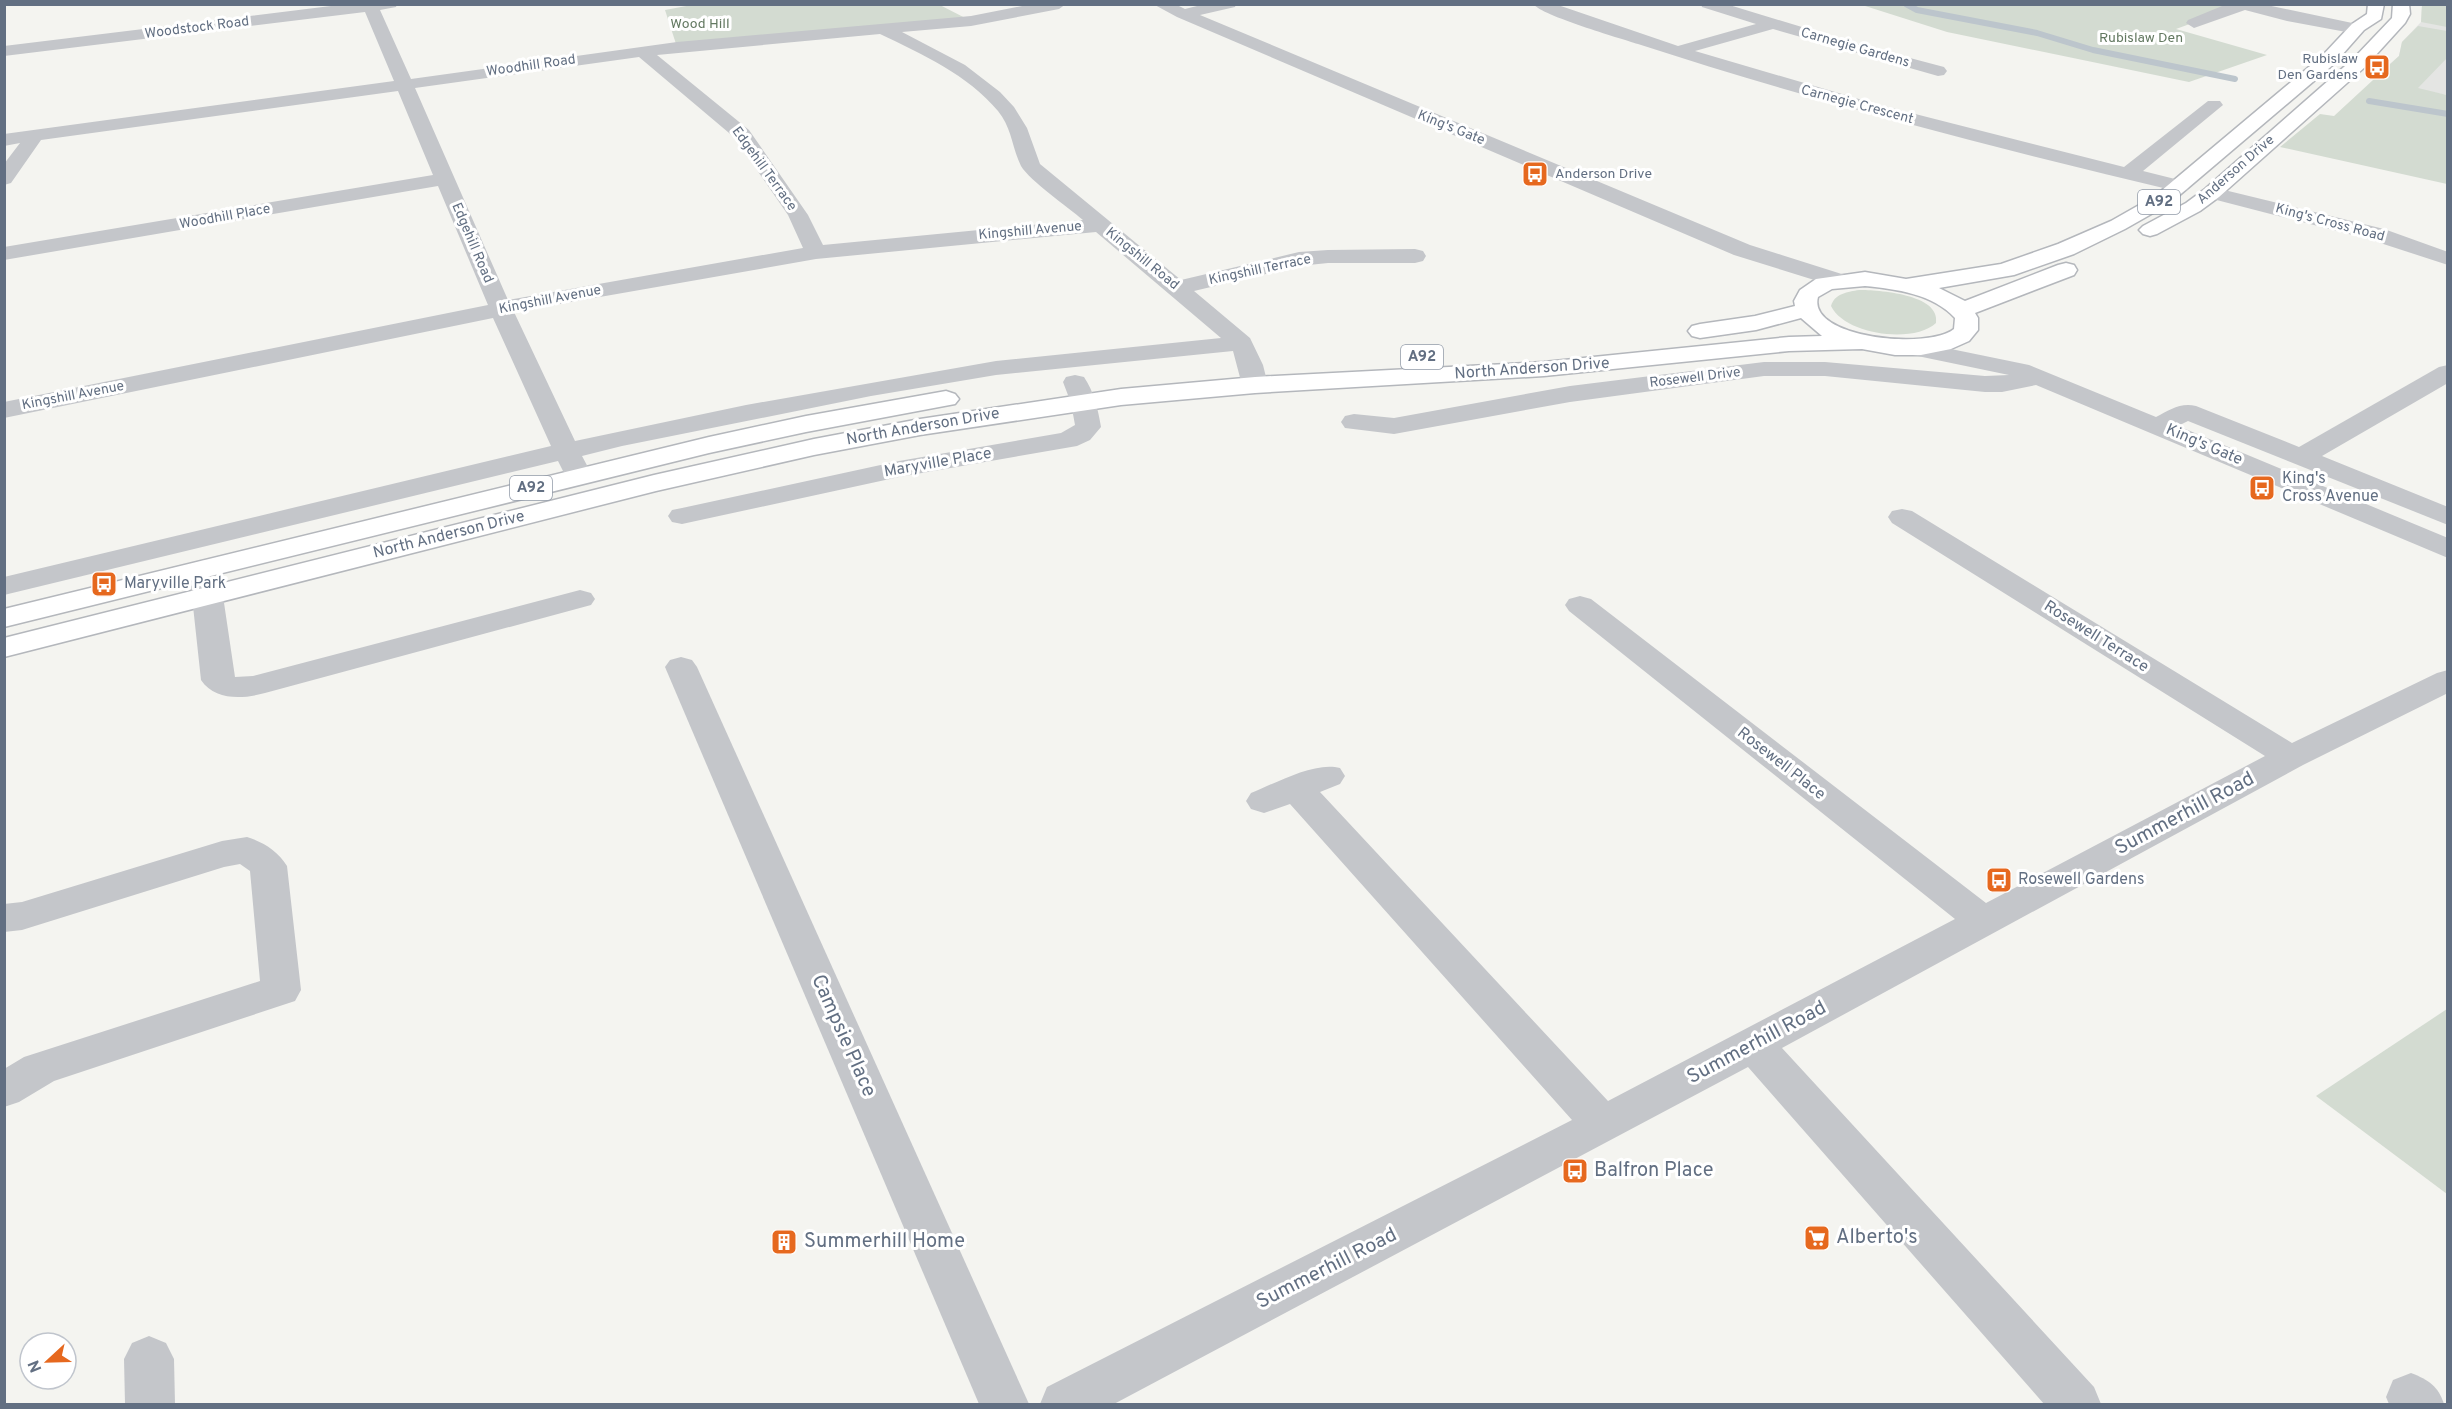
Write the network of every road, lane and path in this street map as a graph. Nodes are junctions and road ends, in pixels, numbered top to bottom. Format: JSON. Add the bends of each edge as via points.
{"nodes":[{"id":1,"x":1059,"y":4,"type":"edge"},
{"id":2,"x":1160,"y":4,"type":"edge"},
{"id":3,"x":1229,"y":4,"type":"edge"},
{"id":4,"x":1540,"y":4,"type":"edge"},
{"id":5,"x":1708,"y":4,"type":"edge"},
{"id":6,"x":2354,"y":4,"type":"edge"},
{"id":7,"x":2376,"y":4,"type":"edge"},
{"id":8,"x":2401,"y":4,"type":"edge"},
{"id":9,"x":2243,"y":5,"type":"edge"},
{"id":10,"x":380,"y":6,"type":"edge"},
{"id":11,"x":1184,"y":14,"type":"junction"},
{"id":12,"x":2194,"y":23,"type":"dead end"},
{"id":13,"x":1772,"y":24,"type":"junction"},
{"id":14,"x":2358,"y":28,"type":"junction"},
{"id":15,"x":883,"y":29,"type":"junction"},
{"id":16,"x":4,"y":51,"type":"edge"},
{"id":17,"x":642,"y":51,"type":"junction"},
{"id":18,"x":1678,"y":51,"type":"junction"},
{"id":19,"x":1938,"y":71,"type":"dead end"},
{"id":20,"x":405,"y":83,"type":"junction"},
{"id":21,"x":2214,"y":105,"type":"dead end"},
{"id":22,"x":35,"y":136,"type":"junction"},
{"id":23,"x":4,"y":140,"type":"edge"},
{"id":24,"x":2127,"y":174,"type":"junction"},
{"id":25,"x":4,"y":179,"type":"edge"},
{"id":26,"x":445,"y":179,"type":"junction"},
{"id":27,"x":2180,"y":186,"type":"junction"},
{"id":28,"x":2212,"y":193,"type":"junction"},
{"id":29,"x":1100,"y":225,"type":"junction"},
{"id":30,"x":2124,"y":243,"type":"dead end"},
{"id":31,"x":1742,"y":250,"type":"junction"},
{"id":32,"x":816,"y":252,"type":"junction"},
{"id":33,"x":4,"y":254,"type":"edge"},
{"id":34,"x":1414,"y":256,"type":"dead end"},
{"id":35,"x":2095,"y":258,"type":"dead end"},
{"id":36,"x":2448,"y":259,"type":"edge"},
{"id":37,"x":1840,"y":281,"type":"junction"},
{"id":38,"x":1909,"y":285,"type":"junction"},
{"id":39,"x":1178,"y":288,"type":"junction"},
{"id":40,"x":1807,"y":303,"type":"junction"},
{"id":41,"x":501,"y":309,"type":"junction"},
{"id":42,"x":1964,"y":320,"type":"junction"},
{"id":43,"x":1863,"y":342,"type":"junction"},
{"id":44,"x":1912,"y":348,"type":"junction"},
{"id":45,"x":1250,"y":365,"type":"junction"},
{"id":46,"x":2448,"y":372,"type":"edge"},
{"id":47,"x":2030,"y":373,"type":"junction"},
{"id":48,"x":1079,"y":392,"type":"junction"},
{"id":49,"x":4,"y":410,"type":"edge"},
{"id":50,"x":1354,"y":422,"type":"dead end"},
{"id":51,"x":2158,"y":426,"type":"junction"},
{"id":52,"x":568,"y":451,"type":"junction"},
{"id":53,"x":2301,"y":457,"type":"junction"},
{"id":54,"x":579,"y":477,"type":"junction"},
{"id":55,"x":682,"y":516,"type":"dead end"},
{"id":56,"x":1902,"y":517,"type":"dead end"},
{"id":57,"x":2448,"y":517,"type":"edge"},
{"id":58,"x":2448,"y":549,"type":"edge"},
{"id":59,"x":205,"y":583,"type":"junction"},
{"id":60,"x":4,"y":586,"type":"edge"},
{"id":61,"x":580,"y":599,"type":"dead end"},
{"id":62,"x":1580,"y":604,"type":"dead end"},
{"id":63,"x":4,"y":618,"type":"edge"},
{"id":64,"x":4,"y":648,"type":"edge"},
{"id":65,"x":681,"y":667,"type":"dead end"},
{"id":66,"x":2448,"y":680,"type":"edge"},
{"id":67,"x":2291,"y":757,"type":"junction"},
{"id":68,"x":1296,"y":788,"type":"dead end"},
{"id":69,"x":4,"y":918,"type":"edge"},
{"id":70,"x":1984,"y":922,"type":"junction"},
{"id":71,"x":1753,"y":1044,"type":"junction"},
{"id":72,"x":4,"y":1090,"type":"edge"},
{"id":73,"x":1603,"y":1125,"type":"junction"},
{"id":74,"x":1004,"y":1404,"type":"edge"},
{"id":75,"x":1065,"y":1404,"type":"edge"},
{"id":76,"x":2076,"y":1404,"type":"edge"}],
"edges":[{"from":1,"to":15,"type":"street","name":"Woodhill Road","via":[[995,18]]},
{"from":2,"to":11,"type":"street","name":"King's Gate"},
{"from":3,"to":11,"type":"street"},
{"from":4,"to":18,"type":"street","name":"Carnegie Crescent"},
{"from":5,"to":13,"type":"street","name":"Carnegie Gardens"},
{"from":6,"to":14,"type":"main road"},
{"from":7,"to":14,"type":"main road","name":"Anderson Drive","via":[[2375,16]]},
{"from":8,"to":28,"type":"main road","name":"Anderson Drive","number":"A92","via":[[2399,20],[2359,63]]},
{"from":9,"to":12,"type":"street"},
{"from":9,"to":14,"type":"street"},
{"from":10,"to":16,"type":"street","name":"Woodstock Road"},
{"from":10,"to":20,"type":"street","name":"Edgehill Road"},
{"from":11,"to":31,"type":"street","name":"King's Gate"},
{"from":13,"to":18,"type":"street"},
{"from":13,"to":19,"type":"street","name":"Carnegie Gardens"},
{"from":14,"to":27,"type":"main road","name":"Anderson Drive","number":"A92","via":[[2328,60]]},
{"from":15,"to":17,"type":"street","name":"Woodhill Road"},
{"from":15,"to":29,"type":"street","name":"Kingshill Road","via":[[939,57],[988,91],[1018,129],[1032,167]]},
{"from":17,"to":20,"type":"street","name":"Woodhill Road"},
{"from":17,"to":32,"type":"street","name":"Edgehill Terrace","via":[[742,134],[798,214]]},
{"from":18,"to":24,"type":"street","name":"Carnegie Crescent","via":[[1871,109]]},
{"from":20,"to":22,"type":"street","name":"Woodhill Road"},
{"from":20,"to":26,"type":"street","name":"Edgehill Road"},
{"from":21,"to":24,"type":"street"},
{"from":22,"to":23,"type":"street","name":"Woodhill Road"},
{"from":22,"to":25,"type":"street"},
{"from":24,"to":27,"type":"street","name":"Carnegie Crescent"},
{"from":26,"to":33,"type":"street","name":"Woodhill Place"},
{"from":26,"to":41,"type":"street","name":"Edgehill Road"},
{"from":27,"to":38,"type":"main road","name":"Anderson Drive","number":"A92","via":[[2118,225],[2066,249],[2006,270]]},
{"from":28,"to":30,"type":"main road","name":"Anderson Drive","number":"A92"},
{"from":28,"to":36,"type":"street","name":"King's Cross Road","via":[[2376,234]]},
{"from":29,"to":32,"type":"street","name":"Kingshill Avenue"},
{"from":29,"to":39,"type":"street","name":"Kingshill Road"},
{"from":31,"to":37,"type":"street","name":"King's Gate"},
{"from":31,"to":40,"type":"street","name":"King's Gate"},
{"from":32,"to":41,"type":"street","name":"Kingshill Avenue"},
{"from":34,"to":39,"type":"street","name":"Kingshill Terrace","via":[[1347,254],[1299,259]]},
{"from":35,"to":42,"type":"main road","number":"A92"},
{"from":37,"to":38,"type":"main road","number":"A92","via":[[1865,279]]},
{"from":37,"to":40,"type":"main road","number":"A92","via":[[1825,284]]},
{"from":38,"to":42,"type":"main road","number":"A92","via":[[1949,301]]},
{"from":39,"to":45,"type":"street","name":"Kingshill Road"},
{"from":40,"to":43,"type":"main road","number":"A92","via":[[1812,317],[1826,328]]},
{"from":40,"to":45,"type":"main road","name":"North Anderson Drive","number":"A92","via":[[1734,327],[1620,340],[1472,354]]},
{"from":41,"to":49,"type":"street","name":"Kingshill Avenue"},
{"from":41,"to":52,"type":"street","name":"Edgehill Road"},
{"from":42,"to":44,"type":"main road","number":"A92","via":[[1962,334],[1947,343]]},
{"from":42,"to":47,"type":"street","name":"King's Gate"},
{"from":43,"to":44,"type":"main road","number":"A92"},
{"from":43,"to":45,"type":"main road","name":"North Anderson Drive","number":"A92","via":[[1769,345],[1544,369]]},
{"from":44,"to":47,"type":"street","name":"King's Gate"},
{"from":45,"to":48,"type":"main road","name":"North Anderson Drive","number":"A92"},
{"from":45,"to":52,"type":"street","name":"North Anderson Drive","via":[[1000,367]]},
{"from":46,"to":53,"type":"street"},
{"from":47,"to":50,"type":"street","name":"Rosewell Drive","via":[[2002,384],[1985,384],[1825,369],[1764,369],[1570,394],[1394,426]]},
{"from":47,"to":51,"type":"street","name":"King's Gate"},
{"from":48,"to":54,"type":"main road","name":"North Anderson Drive","number":"A92","via":[[964,396],[828,420]]},
{"from":48,"to":55,"type":"street","name":"Maryville Place","via":[[1088,427],[1068,440],[899,468],[743,513]]},
{"from":48,"to":59,"type":"main road","name":"North Anderson Drive","number":"A92"},
{"from":51,"to":53,"type":"street","name":"King's Gate","via":[[2187,411]]},
{"from":51,"to":58,"type":"street","name":"King's Gate"},
{"from":52,"to":54,"type":"street","name":"Edgehill Road"},
{"from":52,"to":60,"type":"street","name":"North Anderson Drive"},
{"from":53,"to":57,"type":"street","name":"King's Gate"},
{"from":54,"to":59,"type":"main road","name":"North Anderson Drive","number":"A92"},
{"from":56,"to":67,"type":"street","name":"Rosewell Terrace"},
{"from":59,"to":61,"type":"street","via":[[217,680],[234,688]]},
{"from":59,"to":63,"type":"main road","name":"North Anderson Drive","number":"A92"},
{"from":59,"to":64,"type":"main road","name":"North Anderson Drive","number":"A92"},
{"from":62,"to":70,"type":"street","name":"Rosewell Place"},
{"from":65,"to":74,"type":"street","name":"Campsie Place"},
{"from":66,"to":67,"type":"street","name":"Summerhill Road"},
{"from":67,"to":70,"type":"street","name":"Summerhill Road"},
{"from":68,"to":73,"type":"street"},
{"from":69,"to":72,"type":"street","via":[[247,850],[268,866],[281,990],[39,1069]]},
{"from":70,"to":71,"type":"street","name":"Summerhill Road"},
{"from":71,"to":73,"type":"street","name":"Summerhill Road"},
{"from":71,"to":76,"type":"street"},
{"from":73,"to":75,"type":"street","name":"Summerhill Road"}]}
